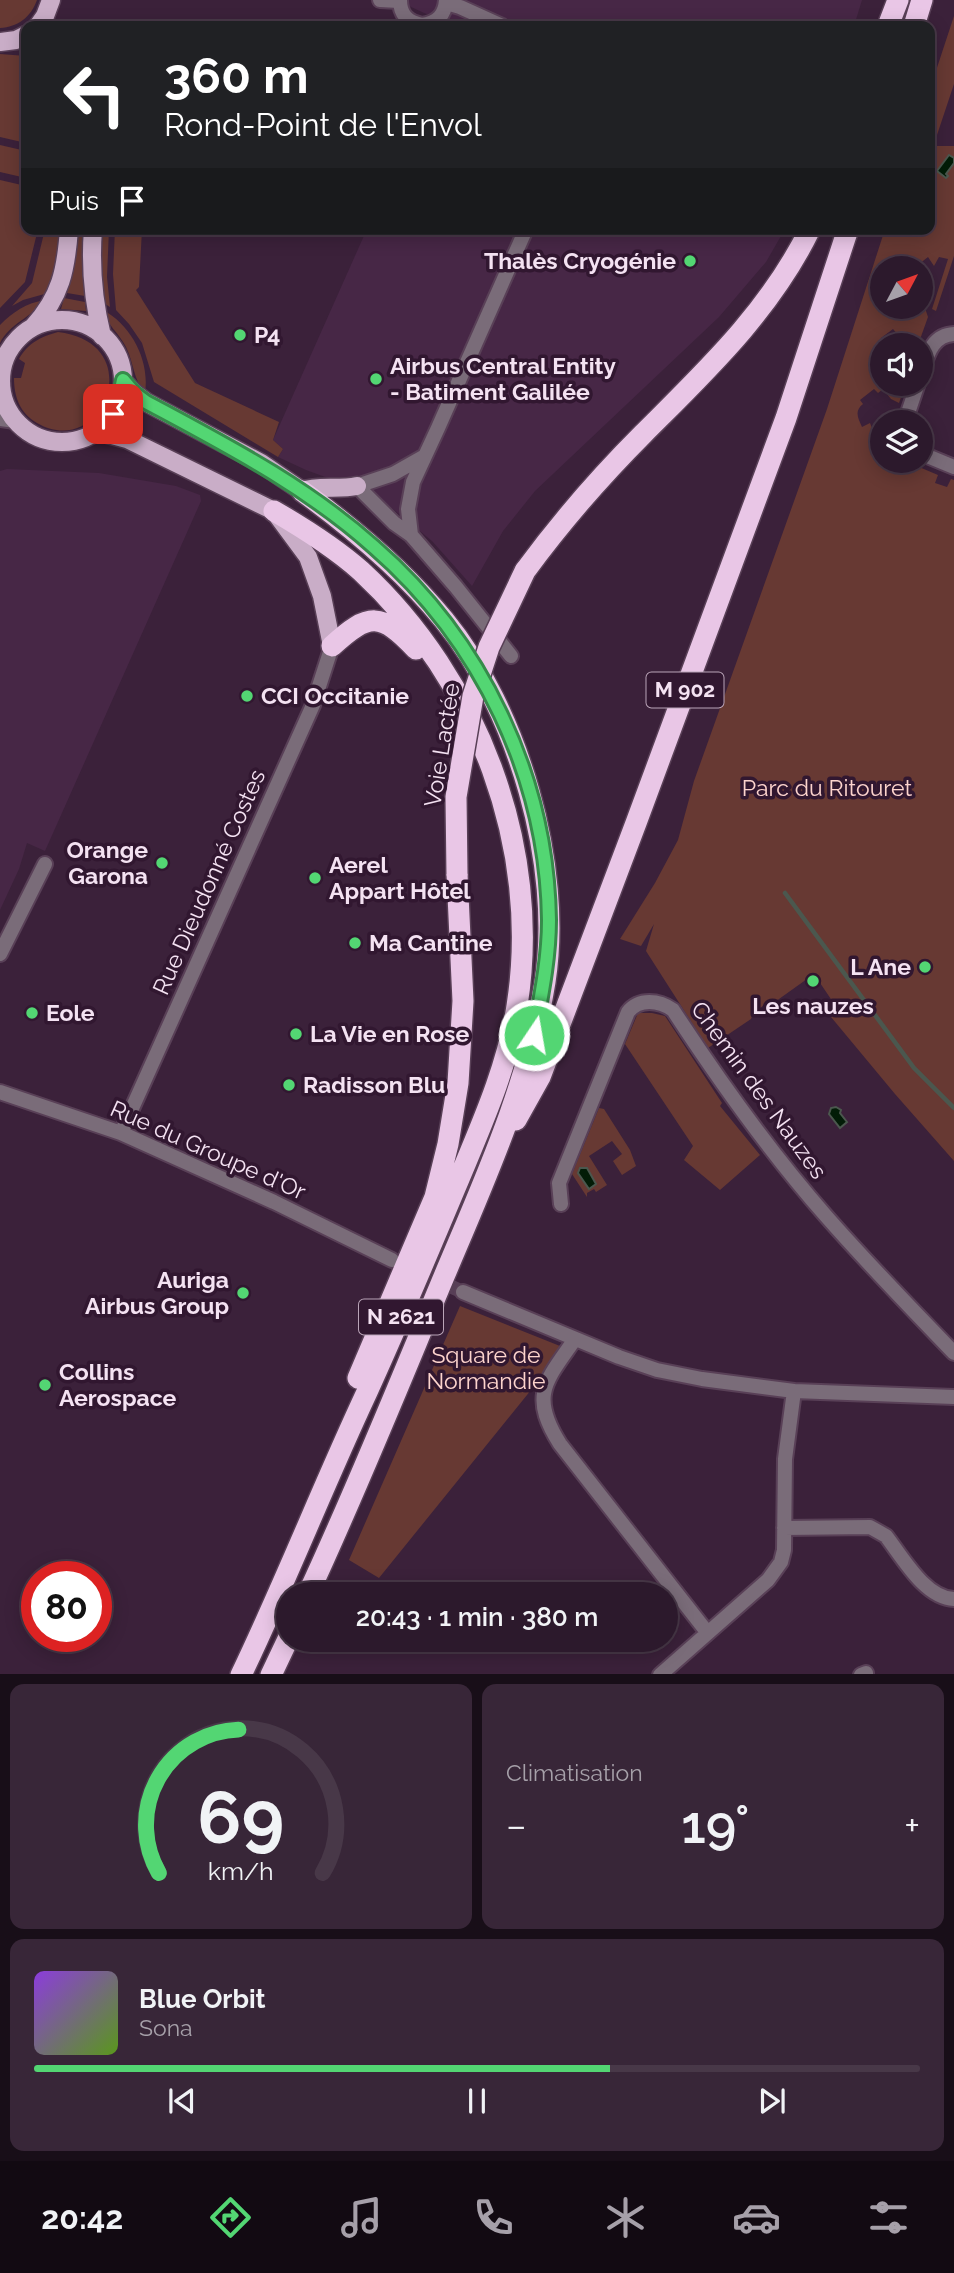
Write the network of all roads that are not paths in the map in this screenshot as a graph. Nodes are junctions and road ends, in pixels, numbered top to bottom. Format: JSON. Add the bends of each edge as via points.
{"nodes":[{"id":1,"x":380,"y":0,"type":"edge"},
{"id":2,"x":898,"y":0,"type":"edge"},
{"id":3,"x":922,"y":0,"type":"edge"},
{"id":4,"x":400,"y":1,"type":"edge"},
{"id":5,"x":50,"y":2,"type":"edge"},
{"id":6,"x":446,"y":2,"type":"edge"},
{"id":7,"x":40,"y":21,"type":"edge"},
{"id":8,"x":55,"y":21,"type":"edge"},
{"id":9,"x":411,"y":21,"type":"edge"},
{"id":10,"x":433,"y":21,"type":"edge"},
{"id":11,"x":491,"y":21,"type":"edge"},
{"id":12,"x":890,"y":21,"type":"edge"},
{"id":13,"x":916,"y":21,"type":"edge"},
{"id":14,"x":68,"y":235,"type":"edge"},
{"id":15,"x":92,"y":235,"type":"edge"},
{"id":16,"x":523,"y":235,"type":"edge"},
{"id":17,"x":807,"y":235,"type":"edge"},
{"id":18,"x":846,"y":235,"type":"edge"},
{"id":19,"x":33,"y":327,"type":"junction"},
{"id":20,"x":954,"y":334,"type":"edge"},
{"id":21,"x":102,"y":336,"type":"junction"},
{"id":22,"x":933,"y":345,"type":"edge"},
{"id":23,"x":123,"y":380,"type":"junction"},
{"id":24,"x":8,"y":420,"type":"edge"},
{"id":25,"x":97,"y":431,"type":"junction"},
{"id":26,"x":423,"y":457,"type":"junction"},
{"id":27,"x":933,"y":458,"type":"edge"},
{"id":28,"x":954,"y":467,"type":"edge"},
{"id":29,"x":358,"y":486,"type":"junction"},
{"id":30,"x":302,"y":491,"type":"junction"},
{"id":31,"x":274,"y":511,"type":"junction"},
{"id":32,"x":411,"y":535,"type":"junction"},
{"id":33,"x":332,"y":646,"type":"junction"},
{"id":34,"x":510,"y":656,"type":"dead end"},
{"id":35,"x":461,"y":701,"type":"junction"},
{"id":36,"x":45,"y":864,"type":"dead end"},
{"id":37,"x":0,"y":954,"type":"edge"},
{"id":38,"x":0,"y":1092,"type":"edge"},
{"id":39,"x":121,"y":1133,"type":"junction"},
{"id":40,"x":500,"y":1142,"type":"junction"},
{"id":41,"x":561,"y":1203,"type":"dead end"},
{"id":42,"x":393,"y":1260,"type":"dead end"},
{"id":43,"x":463,"y":1292,"type":"tunnel mouth"},
{"id":44,"x":575,"y":1339,"type":"junction"},
{"id":45,"x":954,"y":1353,"type":"edge"},
{"id":46,"x":794,"y":1391,"type":"junction"},
{"id":47,"x":954,"y":1397,"type":"edge"},
{"id":48,"x":342,"y":1446,"type":"junction"},
{"id":49,"x":784,"y":1528,"type":"junction"},
{"id":50,"x":313,"y":1582,"type":"edge"},
{"id":51,"x":954,"y":1599,"type":"edge"},
{"id":52,"x":707,"y":1632,"type":"junction"},
{"id":53,"x":282,"y":1652,"type":"edge"},
{"id":54,"x":241,"y":1674,"type":"edge"},
{"id":55,"x":271,"y":1674,"type":"edge"},
{"id":56,"x":661,"y":1674,"type":"edge"}],
"edges":[{"from":1,"to":4,"type":"street"},
{"from":2,"to":12,"type":"highway"},
{"from":3,"to":13,"type":"highway"},
{"from":4,"to":9,"type":"street","via":[[402,13]]},
{"from":5,"to":7,"type":"main road"},
{"from":5,"to":8,"type":"main road"},
{"from":6,"to":10,"type":"street","via":[[444,12]]},
{"from":6,"to":11,"type":"street"},
{"from":14,"to":19,"type":"main road","via":[[57,294]]},
{"from":15,"to":21,"type":"main road","via":[[91,283]]},
{"from":16,"to":26,"type":"street"},
{"from":17,"to":48,"type":"highway","name":"Voie Lactée","bridge":true,"via":[[734,343],[557,528],[525,571],[489,647],[473,696],[456,797],[463,1014],[448,1144],[435,1197],[343,1413]]},
{"from":18,"to":40,"type":"highway","number":"M 902","via":[[786,418],[560,1027],[540,1077]]},
{"from":19,"to":21,"type":"main road","via":[[69,321]]},
{"from":19,"to":24,"type":"main road","via":[[10,348],[1,376]]},
{"from":20,"to":22,"type":"street","via":[[940,337]]},
{"from":21,"to":23,"type":"main road","via":[[117,356]]},
{"from":23,"to":25,"type":"main road","via":[[113,414]]},
{"from":23,"to":30,"type":"main road","via":[[146,402],[261,463]]},
{"from":24,"to":25,"type":"main road","via":[[53,442],[76,440]]},
{"from":25,"to":31,"type":"main road","number":"N 2621","via":[[127,439]]},
{"from":26,"to":29,"type":"street"},
{"from":26,"to":32,"type":"street","via":[[408,509]]},
{"from":27,"to":28,"type":"street"},
{"from":29,"to":30,"type":"main road"},
{"from":29,"to":32,"type":"street"},
{"from":30,"to":40,"type":"highway","via":[[374,547],[445,621],[497,706],[524,773],[545,868],[549,920],[545,979],[534,1035]]},
{"from":31,"to":33,"type":"main road","via":[[308,557]]},
{"from":31,"to":35,"type":"highway","number":"N 2621","via":[[334,550],[385,596],[430,650]]},
{"from":32,"to":34,"type":"street"},
{"from":33,"to":35,"type":"highway","via":[[356,625],[378,620],[404,637]]},
{"from":33,"to":39,"type":"street","name":"Rue Dieudonné Costes","via":[[313,705]]},
{"from":35,"to":48,"type":"highway","number":"N 2621","via":[[485,751],[508,820],[520,883],[523,936],[517,1008],[489,1108]]},
{"from":36,"to":37,"type":"street"},
{"from":38,"to":39,"type":"street","name":"Rue du Groupe d'Or"},
{"from":39,"to":42,"type":"street","name":"Rue du Groupe d'Or"},
{"from":40,"to":50,"type":"highway"},
{"from":41,"to":45,"type":"street","name":"Chemin des Nauzes","via":[[559,1183],[628,1012],[640,1002],[663,1003],[673,1010],[722,1085],[792,1177]]},
{"from":43,"to":44,"type":"street"},
{"from":44,"to":46,"type":"street","via":[[657,1370]]},
{"from":44,"to":52,"type":"street","via":[[545,1384],[548,1426]]},
{"from":46,"to":47,"type":"street"},
{"from":46,"to":49,"type":"street","via":[[785,1459]]},
{"from":48,"to":54,"type":"highway"},
{"from":49,"to":51,"type":"street","via":[[879,1530],[928,1590]]},
{"from":49,"to":52,"type":"street","via":[[784,1550],[775,1572]]},
{"from":52,"to":56,"type":"street"},
{"from":53,"to":55,"type":"highway"}]}
